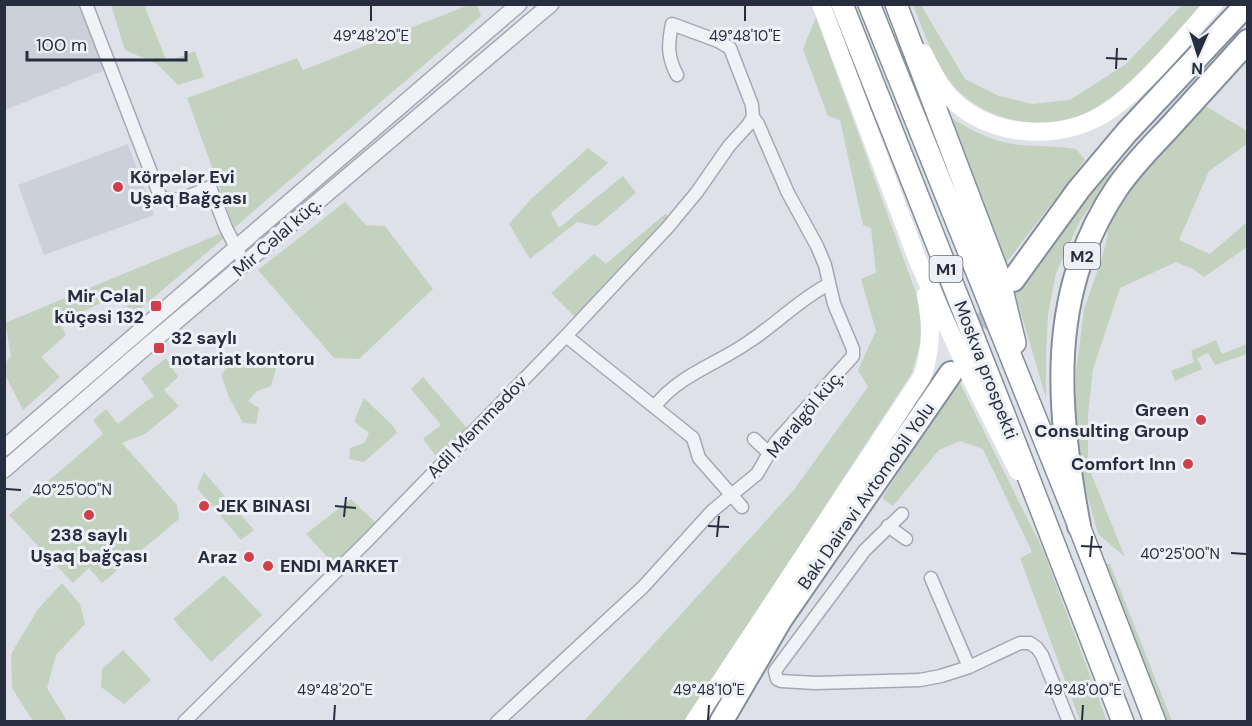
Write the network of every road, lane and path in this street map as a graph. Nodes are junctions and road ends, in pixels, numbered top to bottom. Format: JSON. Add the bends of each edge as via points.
{"nodes":[{"id":1,"x":519,"y":4,"type":"edge"},
{"id":2,"x":550,"y":4,"type":"edge"},
{"id":3,"x":821,"y":4,"type":"edge"},
{"id":4,"x":842,"y":4,"type":"edge"},
{"id":5,"x":869,"y":4,"type":"edge"},
{"id":6,"x":897,"y":4,"type":"edge"},
{"id":7,"x":902,"y":4,"type":"edge"},
{"id":8,"x":1214,"y":4,"type":"edge"},
{"id":9,"x":1247,"y":4,"type":"edge"},
{"id":10,"x":87,"y":7,"type":"edge"},
{"id":11,"x":489,"y":30,"type":"junction"},
{"id":12,"x":1248,"y":42,"type":"edge"},
{"id":13,"x":502,"y":45,"type":"junction"},
{"id":14,"x":677,"y":75,"type":"dead end"},
{"id":15,"x":753,"y":117,"type":"junction"},
{"id":16,"x":236,"y":249,"type":"junction"},
{"id":17,"x":918,"y":261,"type":"junction"},
{"id":18,"x":245,"y":265,"type":"junction"},
{"id":19,"x":1013,"y":280,"type":"tunnel mouth"},
{"id":20,"x":829,"y":284,"type":"junction"},
{"id":21,"x":566,"y":336,"type":"junction"},
{"id":22,"x":951,"y":373,"type":"tunnel mouth"},
{"id":23,"x":1029,"y":405,"type":"junction"},
{"id":24,"x":655,"y":406,"type":"junction"},
{"id":25,"x":754,"y":439,"type":"dead end"},
{"id":26,"x":4,"y":448,"type":"edge"},
{"id":27,"x":769,"y":453,"type":"junction"},
{"id":28,"x":4,"y":470,"type":"edge"},
{"id":29,"x":730,"y":496,"type":"junction"},
{"id":30,"x":741,"y":507,"type":"dead end"},
{"id":31,"x":902,"y":514,"type":"dead end"},
{"id":32,"x":888,"y":526,"type":"junction"},
{"id":33,"x":1079,"y":526,"type":"junction"},
{"id":34,"x":1050,"y":534,"type":"junction"},
{"id":35,"x":906,"y":539,"type":"dead end"},
{"id":36,"x":931,"y":578,"type":"dead end"},
{"id":37,"x":781,"y":619,"type":"junction"},
{"id":38,"x":969,"y":667,"type":"junction"},
{"id":39,"x":184,"y":722,"type":"edge"},
{"id":40,"x":497,"y":722,"type":"edge"},
{"id":41,"x":694,"y":722,"type":"edge"},
{"id":42,"x":706,"y":722,"type":"edge"},
{"id":43,"x":721,"y":722,"type":"edge"},
{"id":44,"x":1069,"y":722,"type":"edge"},
{"id":45,"x":1123,"y":722,"type":"edge"},
{"id":46,"x":1155,"y":722,"type":"edge"}],
"edges":[{"from":1,"to":11,"type":"street","name":"Mir Cəlal küç."},
{"from":2,"to":13,"type":"street","name":"Mir Cəlal küç."},
{"from":3,"to":17,"type":"main road"},
{"from":4,"to":34,"type":"highway","name":"Moskva prospekti","number":"M1"},
{"from":5,"to":23,"type":"highway","name":"Moskva prospekti","number":"M1"},
{"from":6,"to":23,"type":"highway","via":[[1000,280]]},
{"from":7,"to":8,"type":"main road","via":[[933,72],[956,103],[987,122],[1030,132],[1076,126],[1109,111]]},
{"from":9,"to":19,"type":"highway","number":"M2","via":[[1120,140]]},
{"from":10,"to":16,"type":"street","via":[[160,196],[177,199],[210,187]]},
{"from":11,"to":13,"type":"street"},
{"from":11,"to":16,"type":"street","name":"Mir Cəlal küç."},
{"from":12,"to":33,"type":"highway","number":"M2","via":[[1138,161],[1099,216],[1088,239],[1068,310],[1061,385],[1066,448]]},
{"from":13,"to":18,"type":"street","name":"Mir Cəlal küç."},
{"from":14,"to":15,"type":"street","name":"Maralgöl küç.","via":[[668,47],[672,24],[730,48]]},
{"from":15,"to":20,"type":"street","name":"Maralgöl küç.","via":[[812,235]]},
{"from":15,"to":21,"type":"street","name":"Adil Məmmədov","via":[[674,220]]},
{"from":16,"to":18,"type":"street"},
{"from":16,"to":26,"type":"street","name":"Mir Cəlal küç."},
{"from":17,"to":34,"type":"main road","via":[[989,415]]},
{"from":17,"to":41,"type":"main road","via":[[931,334],[922,378]]},
{"from":18,"to":28,"type":"street","name":"Mir Cəlal küç."},
{"from":20,"to":24,"type":"street","via":[[800,301],[752,340],[685,378]]},
{"from":20,"to":27,"type":"street","name":"Maralgöl küç.","via":[[853,356]]},
{"from":21,"to":24,"type":"street"},
{"from":21,"to":39,"type":"street","name":"Adil Məmmədov"},
{"from":22,"to":37,"type":"highway","name":"Bakı Dairəvi Avtomobil Yolu"},
{"from":23,"to":33,"type":"highway","name":"Moskva prospekti","number":"M1"},
{"from":24,"to":29,"type":"street","via":[[693,438],[699,458]]},
{"from":25,"to":27,"type":"street"},
{"from":27,"to":29,"type":"street","name":"Maralgöl küç.","via":[[757,474]]},
{"from":29,"to":30,"type":"street"},
{"from":29,"to":40,"type":"street","name":"Maralgöl küç.","via":[[643,587]]},
{"from":31,"to":32,"type":"street"},
{"from":32,"to":35,"type":"street"},
{"from":32,"to":38,"type":"street","via":[[865,550],[775,676],[781,681],[815,683],[920,680]]},
{"from":33,"to":46,"type":"highway","number":"M1"},
{"from":34,"to":45,"type":"highway","number":"M1"},
{"from":36,"to":38,"type":"street"},
{"from":37,"to":42,"type":"highway"},
{"from":37,"to":43,"type":"highway"},
{"from":38,"to":44,"type":"street","via":[[1020,643],[1030,643],[1042,656]]}]}
